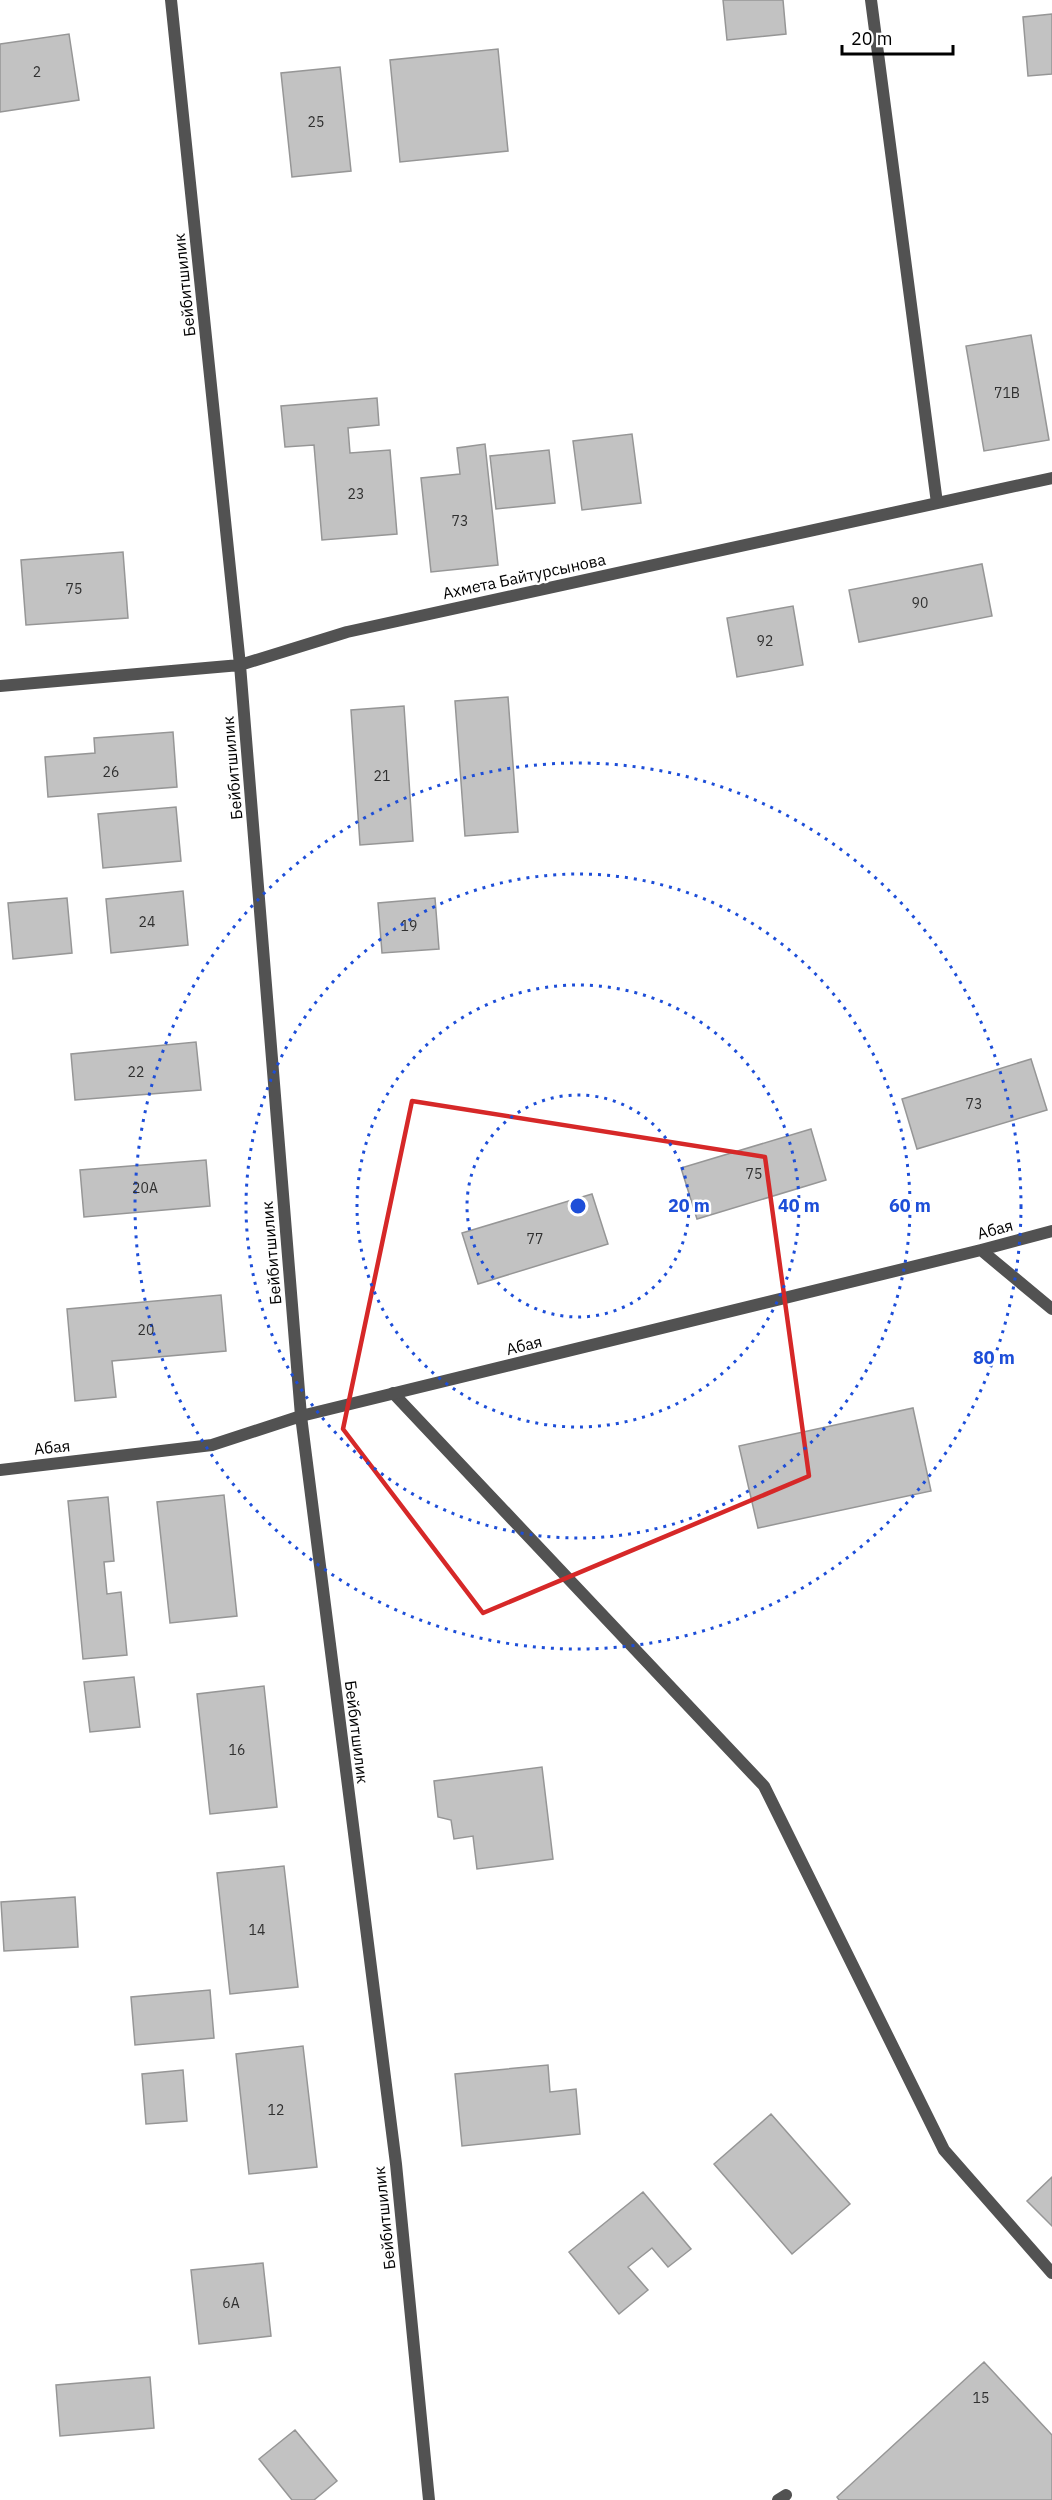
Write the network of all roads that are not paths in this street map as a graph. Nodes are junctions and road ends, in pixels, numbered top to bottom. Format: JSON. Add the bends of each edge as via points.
{"nodes":[{"id":1,"x":171,"y":0,"type":"edge"},
{"id":2,"x":871,"y":0,"type":"edge"},
{"id":3,"x":1052,"y":478,"type":"edge"},
{"id":4,"x":937,"y":503,"type":"junction"},
{"id":5,"x":240,"y":665,"type":"junction"},
{"id":6,"x":0,"y":686,"type":"edge"},
{"id":7,"x":1052,"y":1231,"type":"edge"},
{"id":8,"x":981,"y":1250,"type":"junction"},
{"id":9,"x":1052,"y":1309,"type":"edge"},
{"id":10,"x":393,"y":1393,"type":"junction"},
{"id":11,"x":300,"y":1416,"type":"junction"},
{"id":12,"x":0,"y":1470,"type":"edge"},
{"id":13,"x":1052,"y":2273,"type":"edge"},
{"id":14,"x":429,"y":2500,"type":"edge"}],
"edges":[{"from":1,"to":5,"type":"street","name":"Бейбитшилик"},
{"from":2,"to":4,"type":"street"},
{"from":3,"to":4,"type":"street","name":"Ахмета Байтурсынова"},
{"from":4,"to":5,"type":"street","name":"Ахмета Байтурсынова","via":[[347,632]]},
{"from":5,"to":6,"type":"street","name":"Ахмета Байтурсынова"},
{"from":5,"to":11,"type":"street","name":"Бейбитшилик"},
{"from":7,"to":8,"type":"street","name":"Абая"},
{"from":8,"to":9,"type":"street"},
{"from":8,"to":10,"type":"street","name":"Абая"},
{"from":10,"to":11,"type":"street","name":"Абая"},
{"from":10,"to":13,"type":"street","via":[[764,1786],[944,2150]]},
{"from":11,"to":12,"type":"street","name":"Абая","via":[[212,1445]]},
{"from":11,"to":14,"type":"street","name":"Бейбитшилик","via":[[396,2164]]}]}
